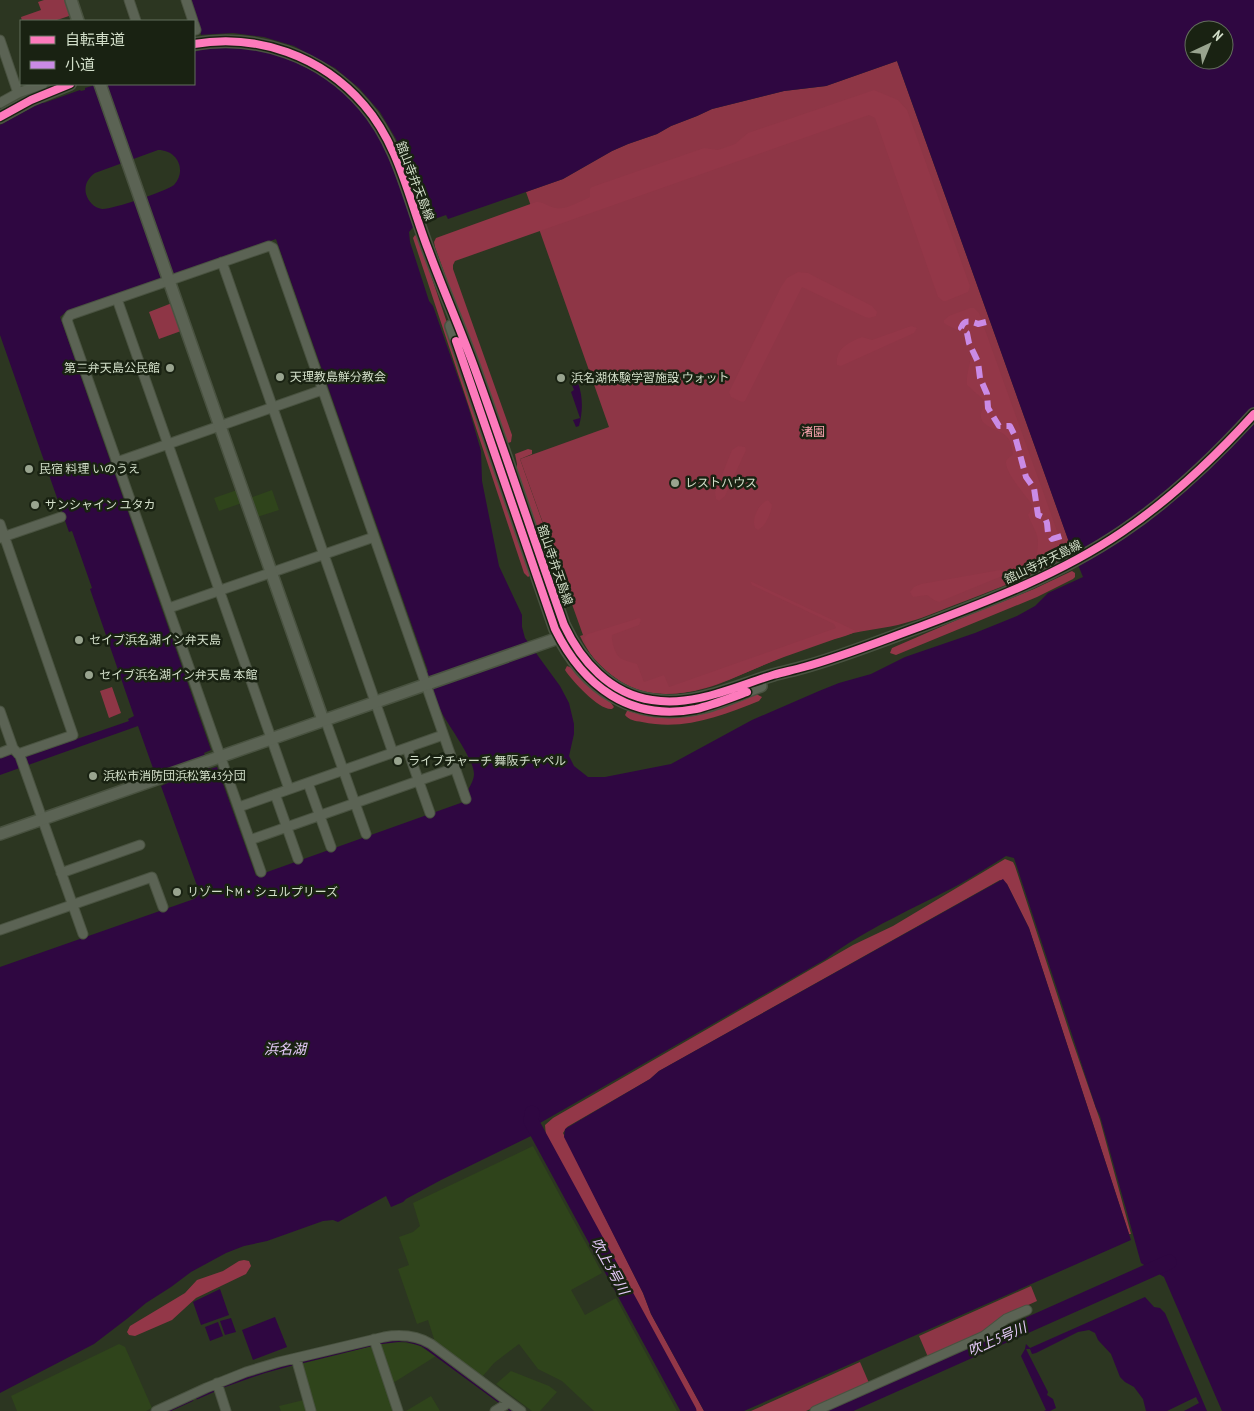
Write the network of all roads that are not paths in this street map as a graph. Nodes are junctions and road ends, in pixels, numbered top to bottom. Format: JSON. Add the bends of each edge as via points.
{"nodes":[{"id":1,"x":71,"y":0,"type":"edge"},
{"id":2,"x":129,"y":0,"type":"edge"},
{"id":3,"x":186,"y":0,"type":"edge"},
{"id":4,"x":78,"y":20,"type":"edge"},
{"id":5,"x":136,"y":20,"type":"edge"},
{"id":6,"x":192,"y":20,"type":"edge"},
{"id":7,"x":0,"y":40,"type":"edge"},
{"id":8,"x":196,"y":44,"type":"edge"},
{"id":9,"x":40,"y":85,"type":"edge"},
{"id":10,"x":68,"y":85,"type":"edge"},
{"id":11,"x":100,"y":85,"type":"edge"},
{"id":12,"x":18,"y":93,"type":"junction"},
{"id":13,"x":0,"y":103,"type":"edge"},
{"id":14,"x":0,"y":118,"type":"edge"},
{"id":15,"x":222,"y":262,"type":"junction"},
{"id":16,"x":169,"y":280,"type":"junction"},
{"id":17,"x":117,"y":299,"type":"junction"},
{"id":18,"x":322,"y":390,"type":"junction"},
{"id":19,"x":272,"y":408,"type":"junction"},
{"id":20,"x":1254,"y":414,"type":"edge"},
{"id":21,"x":220,"y":426,"type":"junction"},
{"id":22,"x":168,"y":444,"type":"junction"},
{"id":23,"x":117,"y":462,"type":"junction"},
{"id":24,"x":61,"y":518,"type":"dead end"},
{"id":25,"x":0,"y":524,"type":"edge"},
{"id":26,"x":374,"y":536,"type":"junction"},
{"id":27,"x":2,"y":538,"type":"edge"},
{"id":28,"x":324,"y":554,"type":"junction"},
{"id":29,"x":271,"y":572,"type":"junction"},
{"id":30,"x":219,"y":591,"type":"junction"},
{"id":31,"x":169,"y":608,"type":"junction"},
{"id":32,"x":560,"y":637,"type":"junction"},
{"id":33,"x":427,"y":684,"type":"junction"},
{"id":34,"x":375,"y":702,"type":"junction"},
{"id":35,"x":0,"y":711,"type":"edge"},
{"id":36,"x":324,"y":720,"type":"junction"},
{"id":37,"x":443,"y":735,"type":"junction"},
{"id":38,"x":271,"y":738,"type":"junction"},
{"id":39,"x":407,"y":748,"type":"junction"},
{"id":40,"x":0,"y":753,"type":"edge"},
{"id":41,"x":17,"y":753,"type":"junction"},
{"id":42,"x":393,"y":753,"type":"junction"},
{"id":43,"x":221,"y":756,"type":"junction"},
{"id":44,"x":455,"y":768,"type":"junction"},
{"id":45,"x":343,"y":770,"type":"junction"},
{"id":46,"x":418,"y":781,"type":"junction"},
{"id":47,"x":308,"y":783,"type":"junction"},
{"id":48,"x":289,"y":789,"type":"junction"},
{"id":49,"x":275,"y":794,"type":"junction"},
{"id":50,"x":466,"y":800,"type":"dead end"},
{"id":51,"x":355,"y":803,"type":"junction"},
{"id":52,"x":238,"y":807,"type":"junction"},
{"id":53,"x":430,"y":813,"type":"dead end"},
{"id":54,"x":320,"y":816,"type":"junction"},
{"id":55,"x":42,"y":819,"type":"junction"},
{"id":56,"x":287,"y":827,"type":"junction"},
{"id":57,"x":0,"y":834,"type":"edge"},
{"id":58,"x":366,"y":834,"type":"dead end"},
{"id":59,"x":250,"y":840,"type":"junction"},
{"id":60,"x":140,"y":845,"type":"dead end"},
{"id":61,"x":331,"y":847,"type":"dead end"},
{"id":62,"x":298,"y":859,"type":"dead end"},
{"id":63,"x":262,"y":872,"type":"dead end"},
{"id":64,"x":61,"y":873,"type":"junction"},
{"id":65,"x":73,"y":905,"type":"junction"},
{"id":66,"x":162,"y":907,"type":"dead end"},
{"id":67,"x":0,"y":930,"type":"edge"},
{"id":68,"x":83,"y":934,"type":"dead end"},
{"id":69,"x":1027,"y":1310,"type":"dead end"},
{"id":70,"x":374,"y":1339,"type":"junction"},
{"id":71,"x":296,"y":1358,"type":"junction"},
{"id":72,"x":217,"y":1383,"type":"junction"},
{"id":73,"x":507,"y":1401,"type":"junction"},
{"id":74,"x":156,"y":1411,"type":"edge"},
{"id":75,"x":226,"y":1411,"type":"edge"},
{"id":76,"x":311,"y":1411,"type":"edge"},
{"id":77,"x":398,"y":1411,"type":"edge"},
{"id":78,"x":495,"y":1411,"type":"edge"},
{"id":79,"x":521,"y":1411,"type":"edge"},
{"id":80,"x":815,"y":1411,"type":"edge"}],
"edges":[{"from":1,"to":4,"type":"main road"},
{"from":2,"to":5,"type":"street"},
{"from":3,"to":6,"type":"street"},
{"from":7,"to":12,"type":"street"},
{"from":8,"to":32,"type":"main road","name":"舘山寺弁天島線","via":[[232,42],[262,45],[312,63],[343,84],[369,111],[389,143],[476,373]]},
{"from":9,"to":12,"type":"street"},
{"from":10,"to":14,"type":"main road"},
{"from":11,"to":16,"type":"main road"},
{"from":12,"to":13,"type":"street"},
{"from":15,"to":16,"type":"street"},
{"from":15,"to":18,"type":"street","via":[[269,246],[273,248]]},
{"from":15,"to":19,"type":"street"},
{"from":16,"to":17,"type":"street"},
{"from":16,"to":21,"type":"main road"},
{"from":17,"to":22,"type":"street"},
{"from":17,"to":23,"type":"street","via":[[70,315],[67,320]]},
{"from":18,"to":19,"type":"street"},
{"from":18,"to":26,"type":"street"},
{"from":19,"to":21,"type":"street"},
{"from":19,"to":28,"type":"street"},
{"from":20,"to":32,"type":"main road","name":"舘山寺弁天島線","via":[[1210,461],[1175,492],[1121,533],[1075,561],[972,607],[805,667],[687,700],[672,702],[623,697]]},
{"from":21,"to":22,"type":"street"},
{"from":21,"to":29,"type":"main road"},
{"from":22,"to":23,"type":"street"},
{"from":22,"to":30,"type":"street"},
{"from":23,"to":31,"type":"street"},
{"from":24,"to":27,"type":"street"},
{"from":25,"to":27,"type":"street"},
{"from":26,"to":28,"type":"street"},
{"from":26,"to":33,"type":"street"},
{"from":27,"to":41,"type":"street","via":[[73,735]]},
{"from":28,"to":29,"type":"street"},
{"from":28,"to":34,"type":"street"},
{"from":29,"to":30,"type":"street"},
{"from":29,"to":36,"type":"main road"},
{"from":30,"to":31,"type":"street"},
{"from":30,"to":38,"type":"street"},
{"from":31,"to":43,"type":"street"},
{"from":32,"to":33,"type":"main road"},
{"from":33,"to":34,"type":"main road"},
{"from":33,"to":37,"type":"street"},
{"from":34,"to":36,"type":"main road"},
{"from":34,"to":42,"type":"street"},
{"from":35,"to":41,"type":"street"},
{"from":36,"to":38,"type":"main road"},
{"from":36,"to":45,"type":"street"},
{"from":37,"to":39,"type":"street"},
{"from":37,"to":44,"type":"street"},
{"from":38,"to":43,"type":"main road"},
{"from":38,"to":48,"type":"street"},
{"from":39,"to":42,"type":"street"},
{"from":39,"to":46,"type":"street"},
{"from":40,"to":41,"type":"street"},
{"from":41,"to":55,"type":"street"},
{"from":42,"to":45,"type":"street"},
{"from":43,"to":52,"type":"street"},
{"from":43,"to":55,"type":"main road"},
{"from":44,"to":46,"type":"street"},
{"from":44,"to":50,"type":"street"},
{"from":45,"to":47,"type":"street"},
{"from":45,"to":51,"type":"street"},
{"from":46,"to":51,"type":"street"},
{"from":46,"to":53,"type":"street"},
{"from":47,"to":48,"type":"street"},
{"from":47,"to":54,"type":"street"},
{"from":48,"to":49,"type":"street"},
{"from":49,"to":52,"type":"street"},
{"from":49,"to":56,"type":"street"},
{"from":51,"to":54,"type":"street"},
{"from":51,"to":58,"type":"street"},
{"from":52,"to":59,"type":"street"},
{"from":54,"to":56,"type":"street"},
{"from":54,"to":61,"type":"street"},
{"from":55,"to":57,"type":"main road"},
{"from":55,"to":64,"type":"street"},
{"from":56,"to":59,"type":"street"},
{"from":56,"to":62,"type":"street"},
{"from":59,"to":63,"type":"street"},
{"from":60,"to":64,"type":"street"},
{"from":64,"to":65,"type":"street"},
{"from":65,"to":66,"type":"street","via":[[152,877]]},
{"from":65,"to":67,"type":"street"},
{"from":65,"to":68,"type":"street"},
{"from":69,"to":80,"type":"street","via":[[1006,1319],[984,1336]]},
{"from":70,"to":71,"type":"street"},
{"from":70,"to":73,"type":"street","via":[[404,1335],[425,1340]]},
{"from":70,"to":77,"type":"street"},
{"from":71,"to":72,"type":"street"},
{"from":71,"to":76,"type":"street"},
{"from":72,"to":74,"type":"street"},
{"from":72,"to":75,"type":"street"},
{"from":73,"to":78,"type":"street"},
{"from":73,"to":79,"type":"street"}]}
